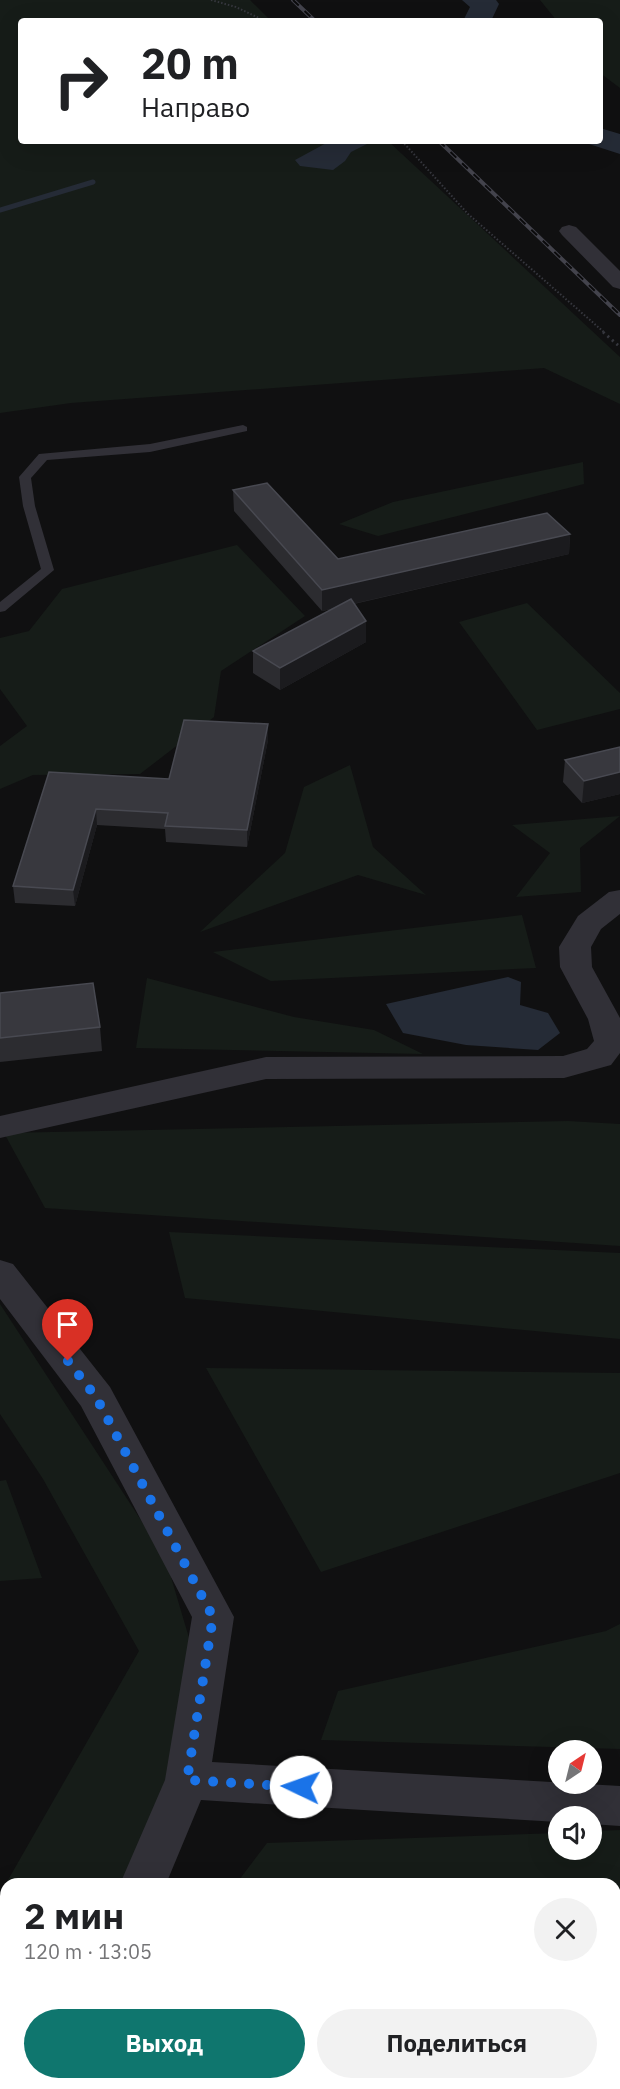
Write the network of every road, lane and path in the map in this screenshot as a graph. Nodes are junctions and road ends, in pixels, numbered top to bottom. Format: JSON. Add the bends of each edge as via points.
{"nodes":[{"id":1,"x":211,"y":0,"type":"edge"},
{"id":2,"x":259,"y":18,"type":"edge"},
{"id":3,"x":405,"y":144,"type":"edge"},
{"id":4,"x":569,"y":231,"type":"dead end"},
{"id":5,"x":620,"y":283,"type":"edge"},
{"id":6,"x":620,"y":347,"type":"edge"},
{"id":7,"x":243,"y":429,"type":"dead end"},
{"id":8,"x":0,"y":608,"type":"edge"},
{"id":9,"x":620,"y":899,"type":"edge"},
{"id":10,"x":0,"y":1127,"type":"edge"},
{"id":11,"x":0,"y":1273,"type":"edge"},
{"id":12,"x":187,"y":1780,"type":"junction"},
{"id":13,"x":620,"y":1806,"type":"edge"},
{"id":14,"x":146,"y":1878,"type":"edge"}],
"edges":[{"from":1,"to":2,"type":"path"},
{"from":3,"to":6,"type":"path","via":[[468,214]]},
{"from":4,"to":5,"type":"street"},
{"from":7,"to":8,"type":"lane","via":[[150,448],[43,457],[25,477],[29,506],[48,570]]},
{"from":9,"to":10,"type":"street","via":[[589,923],[575,947],[576,967],[604,1019],[611,1042],[599,1057],[564,1067],[266,1068]]},
{"from":11,"to":12,"type":"street","via":[[96,1397],[213,1617]]},
{"from":12,"to":13,"type":"street"},
{"from":12,"to":14,"type":"street"}]}
